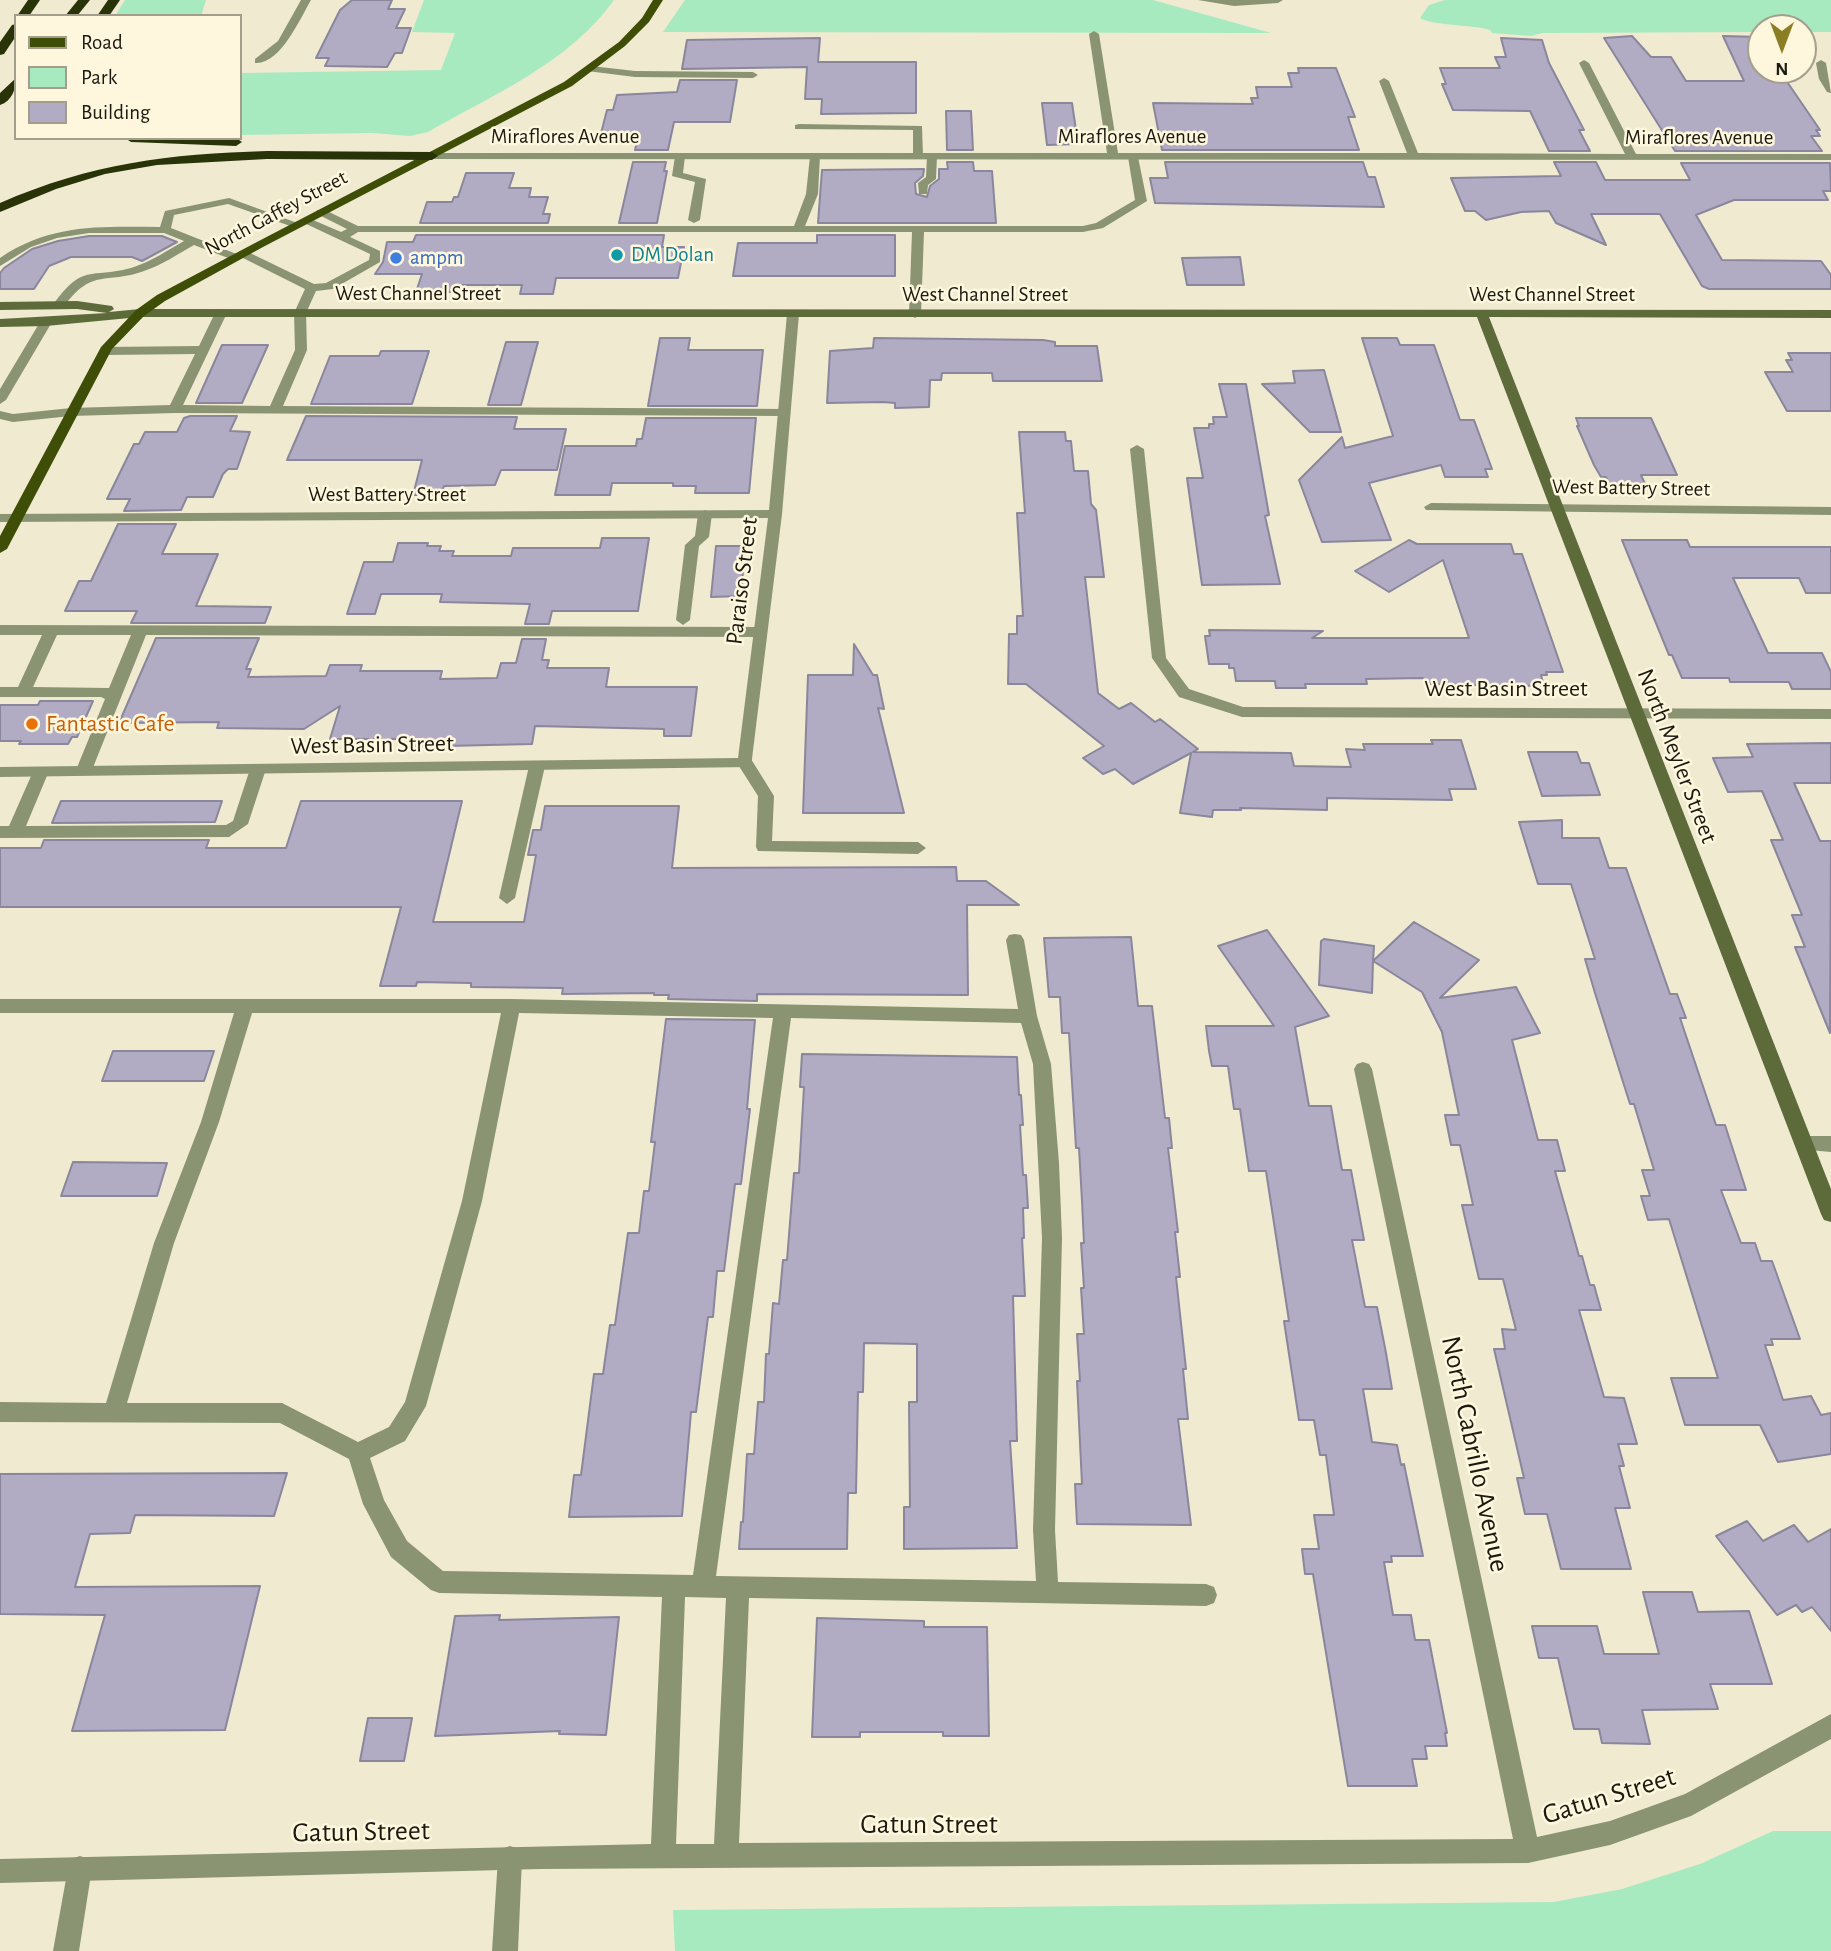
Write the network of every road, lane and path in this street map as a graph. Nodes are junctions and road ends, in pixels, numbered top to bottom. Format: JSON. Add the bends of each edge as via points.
{"nodes":[{"id":1,"x":84,"y":0,"type":"edge"},
{"id":2,"x":306,"y":0,"type":"edge"},
{"id":3,"x":658,"y":0,"type":"edge"},
{"id":4,"x":1203,"y":0,"type":"edge"},
{"id":5,"x":1278,"y":0,"type":"edge"},
{"id":6,"x":73,"y":14,"type":"edge"},
{"id":7,"x":14,"y":30,"type":"edge"},
{"id":8,"x":1094,"y":34,"type":"dead end"},
{"id":9,"x":0,"y":51,"type":"edge"},
{"id":10,"x":258,"y":61,"type":"dead end"},
{"id":11,"x":1584,"y":63,"type":"dead end"},
{"id":12,"x":1821,"y":63,"type":"dead end"},
{"id":13,"x":591,"y":69,"type":"junction"},
{"id":14,"x":753,"y":75,"type":"dead end"},
{"id":15,"x":1384,"y":81,"type":"dead end"},
{"id":16,"x":14,"y":84,"type":"edge"},
{"id":17,"x":1831,"y":90,"type":"edge"},
{"id":18,"x":0,"y":101,"type":"edge"},
{"id":19,"x":799,"y":127,"type":"dead end"},
{"id":20,"x":152,"y":140,"type":"edge"},
{"id":21,"x":432,"y":156,"type":"junction"},
{"id":22,"x":680,"y":156,"type":"junction"},
{"id":23,"x":815,"y":156,"type":"junction"},
{"id":24,"x":918,"y":156,"type":"junction"},
{"id":25,"x":932,"y":156,"type":"junction"},
{"id":26,"x":1113,"y":157,"type":"junction"},
{"id":27,"x":1133,"y":157,"type":"junction"},
{"id":28,"x":1414,"y":157,"type":"junction"},
{"id":29,"x":1632,"y":157,"type":"junction"},
{"id":30,"x":1831,"y":157,"type":"edge"},
{"id":31,"x":923,"y":192,"type":"dead end"},
{"id":32,"x":0,"y":208,"type":"edge"},
{"id":33,"x":321,"y":212,"type":"junction"},
{"id":34,"x":694,"y":220,"type":"dead end"},
{"id":35,"x":301,"y":223,"type":"junction"},
{"id":36,"x":356,"y":229,"type":"junction"},
{"id":37,"x":165,"y":230,"type":"junction"},
{"id":38,"x":798,"y":230,"type":"junction"},
{"id":39,"x":918,"y":230,"type":"junction"},
{"id":40,"x":341,"y":237,"type":"junction"},
{"id":41,"x":193,"y":241,"type":"junction"},
{"id":42,"x":240,"y":256,"type":"junction"},
{"id":43,"x":0,"y":263,"type":"edge"},
{"id":44,"x":312,"y":288,"type":"junction"},
{"id":45,"x":59,"y":305,"type":"junction"},
{"id":46,"x":0,"y":306,"type":"edge"},
{"id":47,"x":140,"y":313,"type":"junction"},
{"id":48,"x":221,"y":313,"type":"junction"},
{"id":49,"x":300,"y":313,"type":"junction"},
{"id":50,"x":793,"y":314,"type":"junction"},
{"id":51,"x":915,"y":314,"type":"junction"},
{"id":52,"x":1831,"y":314,"type":"edge"},
{"id":53,"x":1482,"y":315,"type":"junction"},
{"id":54,"x":46,"y":322,"type":"junction"},
{"id":55,"x":0,"y":323,"type":"edge"},
{"id":56,"x":204,"y":350,"type":"junction"},
{"id":57,"x":106,"y":351,"type":"junction"},
{"id":58,"x":0,"y":400,"type":"edge"},
{"id":59,"x":175,"y":409,"type":"junction"},
{"id":60,"x":275,"y":410,"type":"junction"},
{"id":61,"x":71,"y":412,"type":"junction"},
{"id":62,"x":784,"y":412,"type":"junction"},
{"id":63,"x":0,"y":415,"type":"edge"},
{"id":64,"x":1137,"y":449,"type":"dead end"},
{"id":65,"x":1431,"y":507,"type":"dead end"},
{"id":66,"x":1557,"y":508,"type":"junction"},
{"id":67,"x":1831,"y":511,"type":"edge"},
{"id":68,"x":775,"y":513,"type":"junction"},
{"id":69,"x":705,"y":514,"type":"junction"},
{"id":70,"x":0,"y":518,"type":"edge"},
{"id":71,"x":17,"y":518,"type":"junction"},
{"id":72,"x":0,"y":549,"type":"edge"},
{"id":73,"x":683,"y":620,"type":"dead end"},
{"id":74,"x":0,"y":630,"type":"edge"},
{"id":75,"x":52,"y":630,"type":"junction"},
{"id":76,"x":140,"y":631,"type":"junction"},
{"id":77,"x":760,"y":632,"type":"junction"},
{"id":78,"x":0,"y":692,"type":"edge"},
{"id":79,"x":23,"y":692,"type":"junction"},
{"id":80,"x":114,"y":698,"type":"junction"},
{"id":81,"x":1636,"y":713,"type":"junction"},
{"id":82,"x":1831,"y":714,"type":"edge"},
{"id":83,"x":745,"y":763,"type":"junction"},
{"id":84,"x":537,"y":766,"type":"junction"},
{"id":85,"x":258,"y":769,"type":"junction"},
{"id":86,"x":84,"y":770,"type":"junction"},
{"id":87,"x":41,"y":771,"type":"junction"},
{"id":88,"x":0,"y":772,"type":"edge"},
{"id":89,"x":7,"y":832,"type":"edge"},
{"id":90,"x":918,"y":848,"type":"dead end"},
{"id":91,"x":506,"y":898,"type":"dead end"},
{"id":92,"x":1015,"y":940,"type":"dead end"},
{"id":93,"x":0,"y":1006,"type":"edge"},
{"id":94,"x":246,"y":1006,"type":"junction"},
{"id":95,"x":511,"y":1006,"type":"junction"},
{"id":96,"x":783,"y":1011,"type":"junction"},
{"id":97,"x":1028,"y":1016,"type":"junction"},
{"id":98,"x":1363,"y":1069,"type":"dead end"},
{"id":99,"x":1804,"y":1144,"type":"junction"},
{"id":100,"x":1831,"y":1144,"type":"edge"},
{"id":101,"x":1831,"y":1214,"type":"edge"},
{"id":102,"x":114,"y":1411,"type":"junction"},
{"id":103,"x":0,"y":1412,"type":"edge"},
{"id":104,"x":358,"y":1453,"type":"junction"},
{"id":105,"x":674,"y":1586,"type":"junction"},
{"id":106,"x":704,"y":1586,"type":"junction"},
{"id":107,"x":738,"y":1586,"type":"junction"},
{"id":108,"x":1048,"y":1594,"type":"junction"},
{"id":109,"x":1206,"y":1595,"type":"dead end"},
{"id":110,"x":1831,"y":1726,"type":"edge"},
{"id":111,"x":1528,"y":1851,"type":"junction"},
{"id":112,"x":663,"y":1856,"type":"junction"},
{"id":113,"x":726,"y":1856,"type":"junction"},
{"id":114,"x":510,"y":1858,"type":"junction"},
{"id":115,"x":80,"y":1868,"type":"junction"},
{"id":116,"x":0,"y":1871,"type":"edge"},
{"id":117,"x":66,"y":1951,"type":"edge"},
{"id":118,"x":505,"y":1951,"type":"edge"}],
"edges":[{"from":1,"to":6,"type":"highway"},
{"from":2,"to":10,"type":"street","via":[[282,43]]},
{"from":3,"to":13,"type":"main road","name":"North Gaffey Street","via":[[631,36]]},
{"from":4,"to":5,"type":"street"},
{"from":7,"to":9,"type":"highway"},
{"from":8,"to":26,"type":"street"},
{"from":11,"to":29,"type":"street"},
{"from":12,"to":17,"type":"street"},
{"from":13,"to":14,"type":"street"},
{"from":13,"to":21,"type":"main road","name":"North Gaffey Street"},
{"from":15,"to":28,"type":"street"},
{"from":16,"to":18,"type":"highway"},
{"from":19,"to":24,"type":"street","via":[[918,128]]},
{"from":20,"to":21,"type":"highway","via":[[373,143],[400,145]]},
{"from":21,"to":22,"type":"street","name":"Miraflores Avenue"},
{"from":21,"to":32,"type":"highway","via":[[216,156],[151,161],[64,181]]},
{"from":21,"to":33,"type":"main road","name":"North Gaffey Street"},
{"from":22,"to":23,"type":"street","name":"Miraflores Avenue"},
{"from":22,"to":34,"type":"street","via":[[677,176],[701,179]]},
{"from":23,"to":24,"type":"street","name":"Miraflores Avenue"},
{"from":23,"to":38,"type":"street","via":[[812,194]]},
{"from":24,"to":25,"type":"street","name":"Miraflores Avenue"},
{"from":25,"to":26,"type":"street","name":"Miraflores Avenue"},
{"from":25,"to":31,"type":"street","via":[[931,179],[923,183]]},
{"from":26,"to":27,"type":"street","name":"Miraflores Avenue"},
{"from":27,"to":28,"type":"street","name":"Miraflores Avenue"},
{"from":27,"to":39,"type":"street","via":[[1141,201],[1099,226]]},
{"from":28,"to":29,"type":"street","name":"Miraflores Avenue"},
{"from":29,"to":30,"type":"street","name":"Miraflores Avenue"},
{"from":33,"to":35,"type":"main road","name":"North Gaffey Street"},
{"from":33,"to":36,"type":"street"},
{"from":35,"to":37,"type":"street","via":[[229,201],[169,213]]},
{"from":35,"to":40,"type":"street"},
{"from":35,"to":42,"type":"main road","name":"North Gaffey Street"},
{"from":36,"to":38,"type":"street"},
{"from":36,"to":40,"type":"street"},
{"from":37,"to":41,"type":"street"},
{"from":37,"to":43,"type":"street","via":[[55,235],[27,245]]},
{"from":38,"to":39,"type":"street"},
{"from":39,"to":51,"type":"street"},
{"from":40,"to":44,"type":"street","via":[[376,253],[374,262],[329,286]]},
{"from":41,"to":42,"type":"street"},
{"from":41,"to":45,"type":"street","via":[[142,268],[76,281]]},
{"from":42,"to":44,"type":"street"},
{"from":42,"to":47,"type":"main road","name":"North Gaffey Street"},
{"from":44,"to":49,"type":"street"},
{"from":45,"to":46,"type":"street","name":"West Channel Street"},
{"from":45,"to":47,"type":"street","name":"West Channel Street"},
{"from":47,"to":48,"type":"street","name":"West Channel Street"},
{"from":47,"to":54,"type":"street","name":"West Channel Street"},
{"from":47,"to":57,"type":"main road","name":"North Gaffey Street"},
{"from":48,"to":49,"type":"street","name":"West Channel Street"},
{"from":48,"to":56,"type":"street"},
{"from":49,"to":50,"type":"street","name":"West Channel Street"},
{"from":49,"to":60,"type":"street","via":[[300,350]]},
{"from":50,"to":51,"type":"street","name":"West Channel Street"},
{"from":50,"to":62,"type":"street","name":"Paraiso Street"},
{"from":51,"to":53,"type":"street","name":"West Channel Street"},
{"from":52,"to":53,"type":"street","name":"West Channel Street"},
{"from":53,"to":66,"type":"street","name":"North Meyler Street"},
{"from":54,"to":55,"type":"street","name":"West Channel Street"},
{"from":54,"to":58,"type":"street"},
{"from":56,"to":57,"type":"street"},
{"from":56,"to":59,"type":"street"},
{"from":57,"to":61,"type":"main road","name":"North Gaffey Street"},
{"from":59,"to":60,"type":"street"},
{"from":59,"to":61,"type":"street"},
{"from":60,"to":62,"type":"street"},
{"from":61,"to":63,"type":"street","via":[[13,418]]},
{"from":61,"to":71,"type":"main road","name":"North Gaffey Street"},
{"from":62,"to":68,"type":"street","name":"Paraiso Street"},
{"from":64,"to":81,"type":"street","name":"West Basin Street","via":[[1159,658],[1184,693],[1242,712]]},
{"from":65,"to":66,"type":"street","name":"West Battery Street"},
{"from":66,"to":67,"type":"street","name":"West Battery Street"},
{"from":66,"to":81,"type":"street","name":"North Meyler Street"},
{"from":68,"to":69,"type":"street","name":"West Battery Street"},
{"from":68,"to":77,"type":"street","name":"Paraiso Street"},
{"from":69,"to":71,"type":"street","name":"West Battery Street"},
{"from":69,"to":73,"type":"street","via":[[702,537],[692,545]]},
{"from":70,"to":71,"type":"street","name":"West Battery Street"},
{"from":71,"to":72,"type":"main road","name":"North Gaffey Street"},
{"from":74,"to":75,"type":"street"},
{"from":75,"to":76,"type":"street"},
{"from":75,"to":79,"type":"street"},
{"from":76,"to":77,"type":"street"},
{"from":76,"to":80,"type":"street"},
{"from":77,"to":83,"type":"street","name":"Paraiso Street"},
{"from":78,"to":79,"type":"street"},
{"from":79,"to":80,"type":"street","via":[[104,692]]},
{"from":80,"to":86,"type":"street"},
{"from":81,"to":82,"type":"street","name":"West Basin Street"},
{"from":81,"to":99,"type":"street","name":"North Meyler Street"},
{"from":83,"to":84,"type":"street","name":"West Basin Street"},
{"from":83,"to":90,"type":"street","via":[[765,796],[764,847]]},
{"from":84,"to":85,"type":"street","name":"West Basin Street"},
{"from":84,"to":91,"type":"street"},
{"from":85,"to":86,"type":"street","name":"West Basin Street"},
{"from":85,"to":89,"type":"street","via":[[240,824],[229,831]]},
{"from":86,"to":87,"type":"street","name":"West Basin Street"},
{"from":87,"to":88,"type":"street","name":"West Basin Street"},
{"from":87,"to":89,"type":"street"},
{"from":92,"to":97,"type":"street"},
{"from":93,"to":94,"type":"street"},
{"from":94,"to":95,"type":"street"},
{"from":94,"to":102,"type":"street","via":[[210,1122],[164,1243]]},
{"from":95,"to":96,"type":"street"},
{"from":95,"to":104,"type":"street","via":[[472,1201],[415,1406],[397,1434]]},
{"from":96,"to":97,"type":"street"},
{"from":96,"to":106,"type":"street"},
{"from":97,"to":108,"type":"street","via":[[1042,1064],[1052,1225],[1044,1530]]},
{"from":98,"to":111,"type":"street","name":"North Cabrillo Avenue"},
{"from":99,"to":100,"type":"street"},
{"from":99,"to":101,"type":"street","name":"North Meyler Street"},
{"from":102,"to":103,"type":"street"},
{"from":102,"to":104,"type":"street","via":[[282,1413]]},
{"from":104,"to":105,"type":"street","via":[[374,1504],[399,1549],[439,1583]]},
{"from":105,"to":106,"type":"street"},
{"from":105,"to":112,"type":"street"},
{"from":106,"to":107,"type":"street"},
{"from":107,"to":108,"type":"street"},
{"from":107,"to":113,"type":"street"},
{"from":108,"to":109,"type":"street"},
{"from":110,"to":111,"type":"street","name":"Gatun Street","via":[[1691,1804],[1610,1833]]},
{"from":111,"to":113,"type":"street","name":"Gatun Street"},
{"from":112,"to":113,"type":"street","name":"Gatun Street"},
{"from":112,"to":114,"type":"street","name":"Gatun Street"},
{"from":114,"to":115,"type":"street","name":"Gatun Street"},
{"from":114,"to":118,"type":"street"},
{"from":115,"to":116,"type":"street","name":"Gatun Street"},
{"from":115,"to":117,"type":"street"}]}
